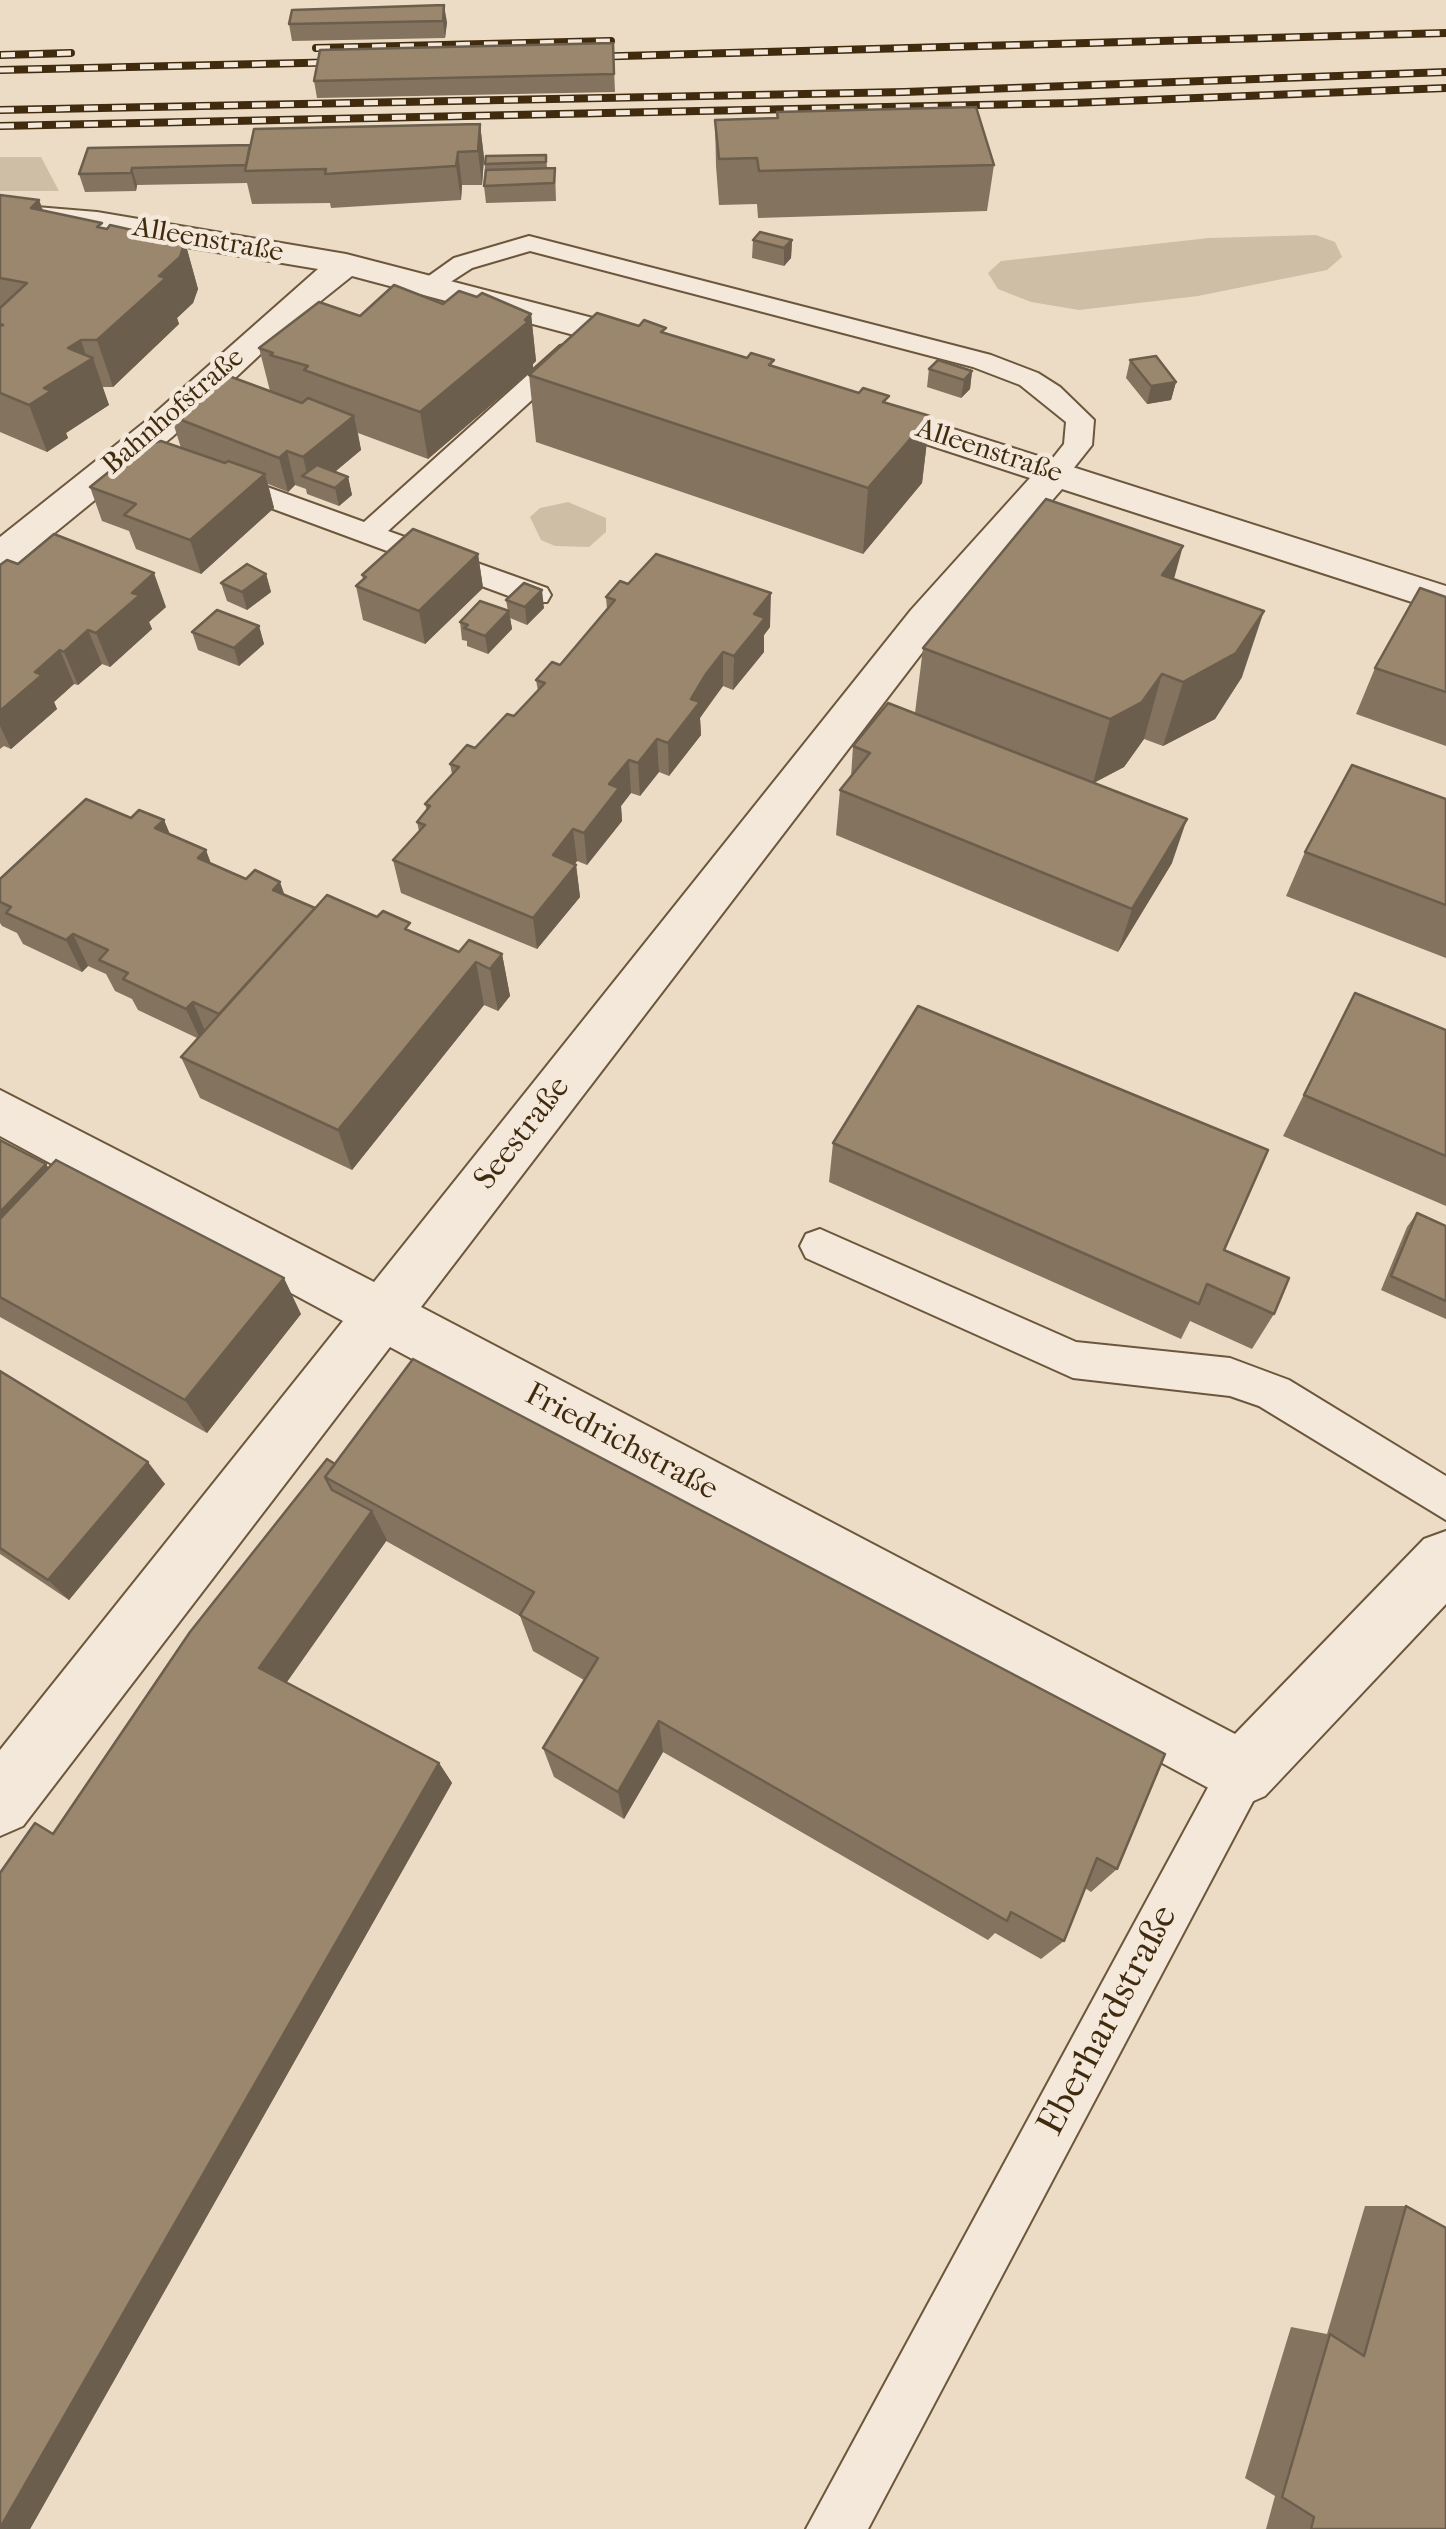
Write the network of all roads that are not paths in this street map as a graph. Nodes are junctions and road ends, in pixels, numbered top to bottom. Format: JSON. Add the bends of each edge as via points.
{"nodes":[{"id":1,"x":0,"y":214,"type":"edge"},
{"id":2,"x":346,"y":264,"type":"junction"},
{"id":3,"x":429,"y":285,"type":"junction"},
{"id":4,"x":597,"y":328,"type":"junction"},
{"id":5,"x":685,"y":355,"type":"edge"},
{"id":6,"x":817,"y":396,"type":"edge"},
{"id":7,"x":165,"y":459,"type":"junction"},
{"id":8,"x":1055,"y":473,"type":"junction"},
{"id":9,"x":368,"y":534,"type":"junction"},
{"id":10,"x":0,"y":557,"type":"edge"},
{"id":11,"x":536,"y":596,"type":"edge"},
{"id":12,"x":1446,"y":600,"type":"edge"},
{"id":13,"x":0,"y":1111,"type":"edge"},
{"id":14,"x":820,"y":1246,"type":"dead end"},
{"id":15,"x":380,"y":1315,"type":"junction"},
{"id":16,"x":1446,"y":1500,"type":"edge"},
{"id":17,"x":1446,"y":1560,"type":"edge"},
{"id":18,"x":1242,"y":1773,"type":"junction"},
{"id":19,"x":0,"y":1803,"type":"edge"},
{"id":20,"x":836,"y":2529,"type":"edge"}],
"edges":[{"from":1,"to":2,"type":"street","name":"Alleenstraße","via":[[96,222]]},
{"from":2,"to":3,"type":"street","name":"Alleenstraße"},
{"from":2,"to":7,"type":"street","name":"Bahnhofstraße"},
{"from":3,"to":4,"type":"street","name":"Alleenstraße"},
{"from":3,"to":8,"type":"lane","via":[[462,263],[529,243],[982,361],[1040,386],[1080,420],[1078,445]]},
{"from":4,"to":5,"type":"street","name":"Alleenstraße"},
{"from":4,"to":9,"type":"lane"},
{"from":6,"to":8,"type":"street","name":"Alleenstraße"},
{"from":7,"to":9,"type":"lane"},
{"from":7,"to":10,"type":"street","name":"Bahnhofstraße"},
{"from":8,"to":12,"type":"street","name":"Alleenstraße"},
{"from":8,"to":15,"type":"street","name":"Seestraße","via":[[926,620]]},
{"from":9,"to":11,"type":"lane"},
{"from":13,"to":15,"type":"street","name":"Friedrichstraße"},
{"from":14,"to":16,"type":"lane","via":[[1073,1360],[1230,1377],[1274,1392]]},
{"from":15,"to":18,"type":"street","name":"Friedrichstraße"},
{"from":15,"to":19,"type":"street","name":"Seestraße"},
{"from":17,"to":18,"type":"street","name":"Eberhardstraße"},
{"from":18,"to":20,"type":"lane","name":"Eberhardstraße"}]}
